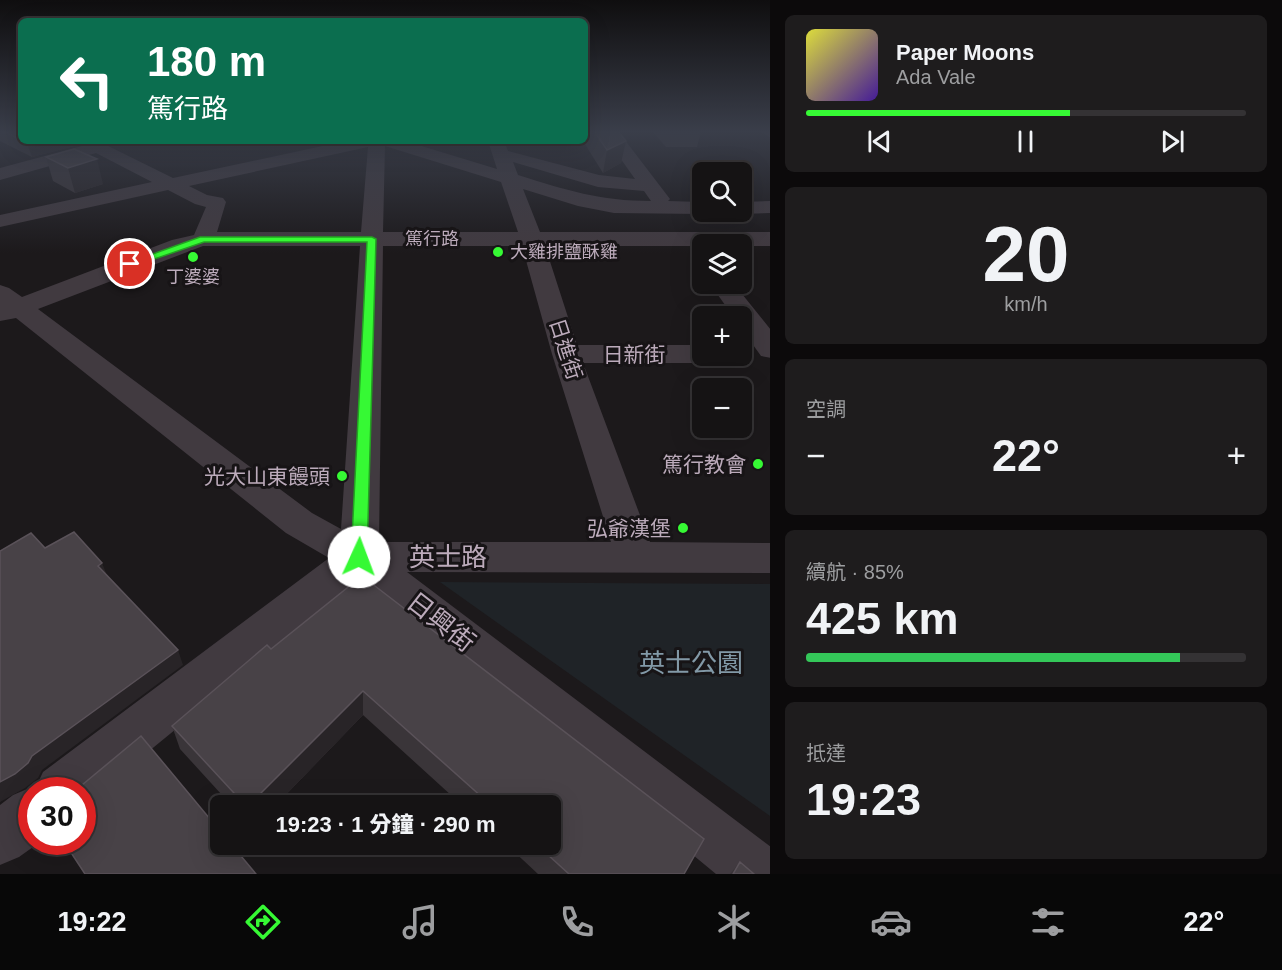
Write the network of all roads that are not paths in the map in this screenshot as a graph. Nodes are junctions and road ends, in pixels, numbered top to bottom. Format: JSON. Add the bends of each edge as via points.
{"nodes":[{"id":1,"x":147,"y":172,"type":"edge"},
{"id":2,"x":177,"y":172,"type":"edge"},
{"id":3,"x":201,"y":172,"type":"edge"},
{"id":4,"x":374,"y":172,"type":"edge"},
{"id":5,"x":504,"y":172,"type":"edge"},
{"id":6,"x":528,"y":172,"type":"edge"},
{"id":7,"x":562,"y":172,"type":"edge"},
{"id":8,"x":639,"y":172,"type":"edge"},
{"id":9,"x":161,"y":179,"type":"junction"},
{"id":10,"x":650,"y":186,"type":"junction"},
{"id":11,"x":671,"y":186,"type":"dead end"},
{"id":12,"x":752,"y":207,"type":"edge"},
{"id":13,"x":770,"y":207,"type":"edge"},
{"id":14,"x":667,"y":208,"type":"junction"},
{"id":15,"x":692,"y":208,"type":"edge"},
{"id":16,"x":0,"y":220,"type":"edge"},
{"id":17,"x":203,"y":239,"type":"junction"},
{"id":18,"x":372,"y":239,"type":"junction"},
{"id":19,"x":770,"y":239,"type":"edge"},
{"id":20,"x":532,"y":240,"type":"junction"},
{"id":21,"x":752,"y":241,"type":"edge"},
{"id":22,"x":692,"y":244,"type":"edge"},
{"id":23,"x":692,"y":248,"type":"edge"},
{"id":24,"x":729,"y":294,"type":"edge"},
{"id":25,"x":6,"y":305,"type":"edge"},
{"id":26,"x":770,"y":351,"type":"edge"},
{"id":27,"x":770,"y":352,"type":"edge"},
{"id":28,"x":752,"y":353,"type":"edge"},
{"id":29,"x":566,"y":354,"type":"junction"},
{"id":30,"x":692,"y":354,"type":"edge"},
{"id":31,"x":359,"y":557,"type":"junction"},
{"id":32,"x":636,"y":558,"type":"junction"},
{"id":33,"x":770,"y":558,"type":"edge"},
{"id":34,"x":78,"y":777,"type":"edge"},
{"id":35,"x":18,"y":824,"type":"edge"},
{"id":36,"x":0,"y":838,"type":"edge"},
{"id":37,"x":760,"y":874,"type":"edge"}],
"edges":[{"from":1,"to":9,"type":"street"},
{"from":2,"to":9,"type":"street"},
{"from":3,"to":9,"type":"street"},
{"from":4,"to":18,"type":"street"},
{"from":5,"to":20,"type":"street","name":"日進街"},
{"from":6,"to":14,"type":"street","via":[[585,202]]},
{"from":7,"to":10,"type":"street","via":[[598,181]]},
{"from":8,"to":10,"type":"street"},
{"from":9,"to":16,"type":"street"},
{"from":9,"to":17,"type":"street","via":[[202,200],[216,202]]},
{"from":10,"to":11,"type":"street"},
{"from":10,"to":14,"type":"street"},
{"from":12,"to":13,"type":"street"},
{"from":14,"to":15,"type":"street"},
{"from":14,"to":22,"type":"street"},
{"from":17,"to":18,"type":"street","name":"篤行路"},
{"from":17,"to":25,"type":"street","name":"篤行路"},
{"from":18,"to":20,"type":"street","name":"篤行路"},
{"from":18,"to":31,"type":"street"},
{"from":19,"to":21,"type":"street","name":"篤行路"},
{"from":20,"to":23,"type":"street","name":"篤行路"},
{"from":20,"to":29,"type":"street","name":"日進街"},
{"from":24,"to":26,"type":"street"},
{"from":25,"to":31,"type":"street","name":"日興街","via":[[299,523]]},
{"from":27,"to":28,"type":"street"},
{"from":29,"to":30,"type":"street","name":"日新街"},
{"from":29,"to":32,"type":"street","name":"日進街"},
{"from":31,"to":32,"type":"street","name":"英士路"},
{"from":31,"to":34,"type":"street"},
{"from":31,"to":37,"type":"street","name":"日興街"},
{"from":32,"to":33,"type":"street","name":"英士路"},
{"from":35,"to":36,"type":"street"}]}
